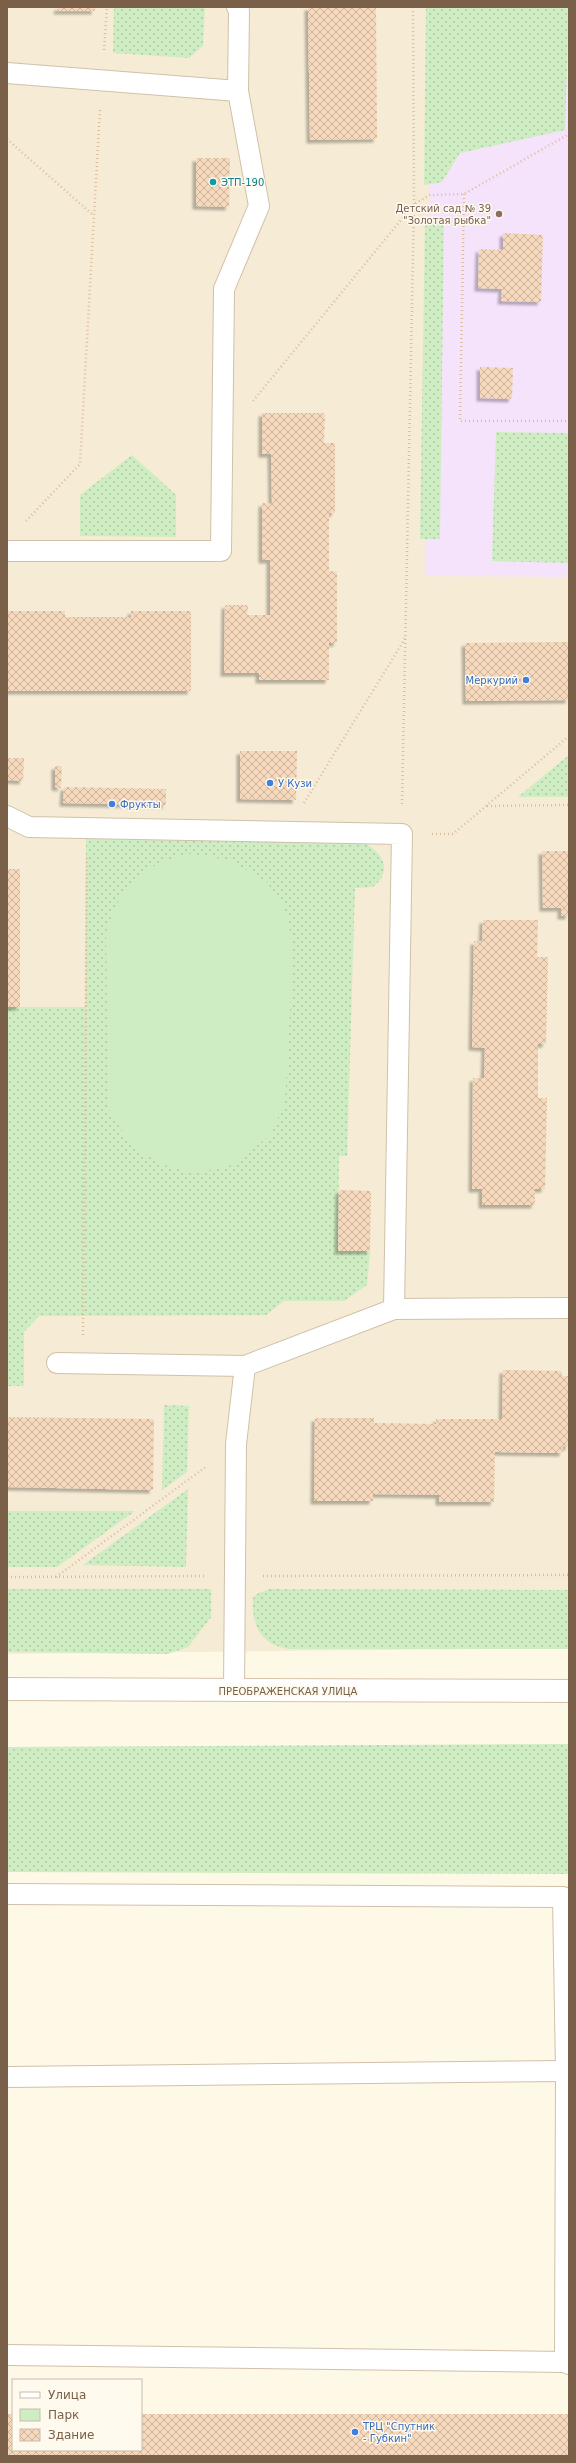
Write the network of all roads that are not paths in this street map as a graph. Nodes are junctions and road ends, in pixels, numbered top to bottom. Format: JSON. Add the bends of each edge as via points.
{"nodes":[{"id":1,"x":237,"y":7,"type":"edge"},
{"id":2,"x":7,"y":73,"type":"edge"},
{"id":3,"x":238,"y":91,"type":"junction"},
{"id":4,"x":7,"y":550,"type":"edge"},
{"id":5,"x":7,"y":816,"type":"edge"},
{"id":6,"x":569,"y":1308,"type":"edge"},
{"id":7,"x":394,"y":1309,"type":"junction"},
{"id":8,"x":57,"y":1363,"type":"dead end"},
{"id":9,"x":245,"y":1366,"type":"junction"},
{"id":10,"x":7,"y":1689,"type":"edge"},
{"id":11,"x":234,"y":1691,"type":"junction"},
{"id":12,"x":569,"y":1691,"type":"edge"},
{"id":13,"x":7,"y":1894,"type":"edge"},
{"id":14,"x":566,"y":2071,"type":"junction"},
{"id":15,"x":7,"y":2076,"type":"edge"},
{"id":16,"x":7,"y":2355,"type":"edge"},
{"id":17,"x":567,"y":2363,"type":"edge"}],
"edges":[{"from":1,"to":3,"type":"lane"},
{"from":2,"to":3,"type":"lane"},
{"from":3,"to":4,"type":"lane","via":[[259,206],[224,289],[221,551]]},
{"from":5,"to":7,"type":"lane","via":[[29,827],[402,834]]},
{"from":6,"to":7,"type":"lane"},
{"from":7,"to":9,"type":"lane"},
{"from":8,"to":9,"type":"lane"},
{"from":9,"to":11,"type":"lane","via":[[236,1444]]},
{"from":10,"to":11,"type":"main road","name":"ПРЕОБРАЖЕНСКАЯ УЛИЦА"},
{"from":11,"to":12,"type":"main road","name":"ПРЕОБРАЖЕНСКАЯ УЛИЦА"},
{"from":13,"to":14,"type":"lane","via":[[563,1897]]},
{"from":14,"to":15,"type":"lane"},
{"from":14,"to":17,"type":"lane"},
{"from":16,"to":17,"type":"lane"}]}
